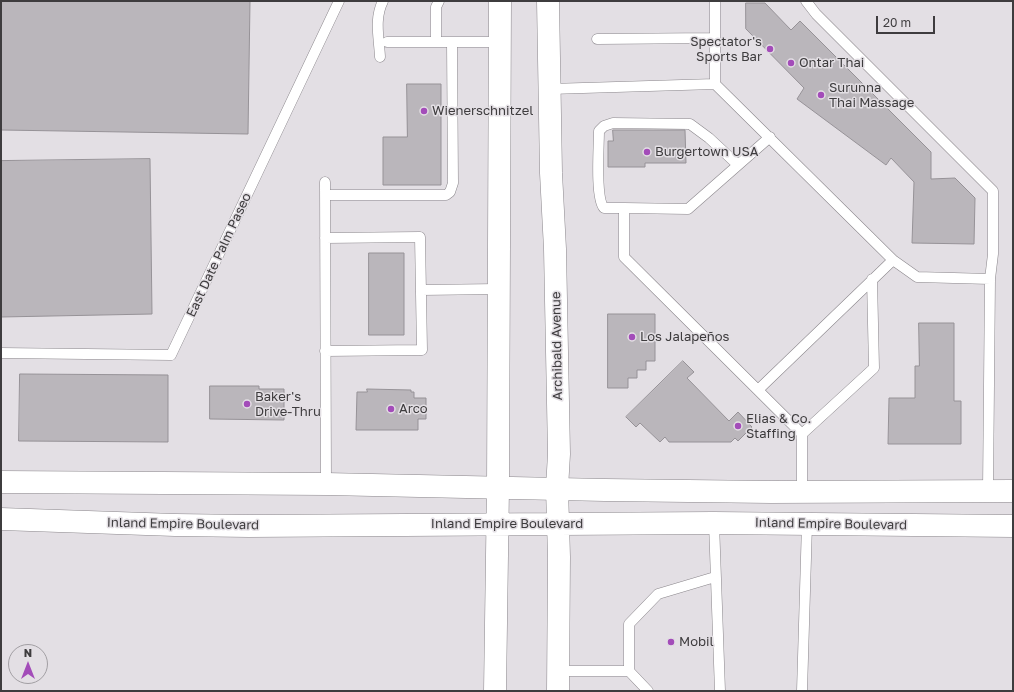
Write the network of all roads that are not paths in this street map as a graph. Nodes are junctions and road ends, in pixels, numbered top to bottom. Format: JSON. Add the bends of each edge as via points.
{"nodes":[{"id":1,"x":339,"y":1,"type":"edge"},
{"id":2,"x":383,"y":1,"type":"edge"},
{"id":3,"x":439,"y":1,"type":"edge"},
{"id":4,"x":500,"y":1,"type":"edge"},
{"id":5,"x":548,"y":1,"type":"edge"},
{"id":6,"x":715,"y":1,"type":"edge"},
{"id":7,"x":806,"y":1,"type":"edge"},
{"id":8,"x":716,"y":38,"type":"junction"},
{"id":9,"x":597,"y":39,"type":"dead end"},
{"id":10,"x":387,"y":42,"type":"dead end"},
{"id":11,"x":436,"y":42,"type":"junction"},
{"id":12,"x":452,"y":42,"type":"junction"},
{"id":13,"x":499,"y":42,"type":"junction"},
{"id":14,"x":380,"y":57,"type":"dead end"},
{"id":15,"x":716,"y":84,"type":"junction"},
{"id":16,"x":550,"y":88,"type":"junction"},
{"id":17,"x":770,"y":138,"type":"junction"},
{"id":18,"x":738,"y":165,"type":"junction"},
{"id":19,"x":325,"y":182,"type":"dead end"},
{"id":20,"x":325,"y":195,"type":"junction"},
{"id":21,"x":624,"y":208,"type":"junction"},
{"id":22,"x":325,"y":238,"type":"junction"},
{"id":23,"x":893,"y":260,"type":"junction"},
{"id":24,"x":872,"y":279,"type":"junction"},
{"id":25,"x":990,"y":279,"type":"junction"},
{"id":26,"x":498,"y":289,"type":"junction"},
{"id":27,"x":421,"y":290,"type":"junction"},
{"id":28,"x":325,"y":351,"type":"junction"},
{"id":29,"x":1,"y":353,"type":"edge"},
{"id":30,"x":758,"y":390,"type":"junction"},
{"id":31,"x":802,"y":434,"type":"junction"},
{"id":32,"x":1,"y":482,"type":"edge"},
{"id":33,"x":326,"y":484,"type":"junction"},
{"id":34,"x":498,"y":487,"type":"junction"},
{"id":35,"x":557,"y":488,"type":"junction"},
{"id":36,"x":988,"y":490,"type":"junction"},
{"id":37,"x":1013,"y":491,"type":"edge"},
{"id":38,"x":802,"y":492,"type":"junction"},
{"id":39,"x":1,"y":519,"type":"edge"},
{"id":40,"x":714,"y":523,"type":"junction"},
{"id":41,"x":558,"y":524,"type":"junction"},
{"id":42,"x":807,"y":524,"type":"junction"},
{"id":43,"x":498,"y":525,"type":"junction"},
{"id":44,"x":1013,"y":526,"type":"edge"},
{"id":45,"x":716,"y":577,"type":"junction"},
{"id":46,"x":629,"y":671,"type":"junction"},
{"id":47,"x":558,"y":681,"type":"edge"},
{"id":48,"x":495,"y":691,"type":"edge"},
{"id":49,"x":648,"y":691,"type":"edge"},
{"id":50,"x":720,"y":691,"type":"edge"},
{"id":51,"x":802,"y":691,"type":"edge"}],
"edges":[{"from":1,"to":29,"type":"lane","name":"East Date Palm Paseo","via":[[171,355]]},
{"from":2,"to":14,"type":"lane","via":[[378,11]]},
{"from":3,"to":11,"type":"lane","via":[[436,7]]},
{"from":4,"to":13,"type":"main road"},
{"from":5,"to":16,"type":"main road","name":"Archibald Avenue"},
{"from":6,"to":8,"type":"lane"},
{"from":7,"to":25,"type":"lane","via":[[993,191],[993,254]]},
{"from":8,"to":9,"type":"lane"},
{"from":8,"to":15,"type":"lane"},
{"from":10,"to":11,"type":"lane"},
{"from":11,"to":12,"type":"lane"},
{"from":12,"to":13,"type":"lane"},
{"from":12,"to":20,"type":"lane","via":[[453,184],[450,192],[446,195]]},
{"from":13,"to":26,"type":"main road"},
{"from":15,"to":16,"type":"lane"},
{"from":15,"to":17,"type":"lane"},
{"from":16,"to":35,"type":"main road","name":"Archibald Avenue","via":[[559,446]]},
{"from":17,"to":18,"type":"lane"},
{"from":17,"to":23,"type":"lane"},
{"from":18,"to":21,"type":"lane","via":[[688,209]]},
{"from":18,"to":21,"type":"lane","via":[[690,124],[613,123],[604,126],[599,131],[601,204],[604,208]]},
{"from":19,"to":20,"type":"lane"},
{"from":20,"to":22,"type":"lane"},
{"from":21,"to":30,"type":"lane","via":[[624,257]]},
{"from":22,"to":27,"type":"lane","via":[[420,237]]},
{"from":22,"to":28,"type":"lane"},
{"from":23,"to":24,"type":"lane"},
{"from":23,"to":25,"type":"lane","via":[[917,278]]},
{"from":24,"to":30,"type":"lane"},
{"from":24,"to":31,"type":"lane","via":[[874,368]]},
{"from":25,"to":36,"type":"lane"},
{"from":26,"to":27,"type":"lane"},
{"from":26,"to":34,"type":"main road"},
{"from":27,"to":28,"type":"lane","via":[[422,350]]},
{"from":28,"to":33,"type":"lane"},
{"from":30,"to":31,"type":"lane"},
{"from":31,"to":38,"type":"lane"},
{"from":32,"to":33,"type":"main road"},
{"from":33,"to":34,"type":"main road"},
{"from":34,"to":35,"type":"main road"},
{"from":34,"to":43,"type":"main road"},
{"from":35,"to":38,"type":"main road"},
{"from":35,"to":41,"type":"main road","name":"Archibald Avenue"},
{"from":36,"to":37,"type":"main road"},
{"from":36,"to":38,"type":"main road"},
{"from":39,"to":43,"type":"main road","name":"Inland Empire Boulevard","via":[[249,526]]},
{"from":40,"to":41,"type":"main road","name":"Inland Empire Boulevard"},
{"from":40,"to":42,"type":"main road","name":"Inland Empire Boulevard"},
{"from":40,"to":45,"type":"lane"},
{"from":41,"to":43,"type":"main road","name":"Inland Empire Boulevard"},
{"from":41,"to":47,"type":"main road","name":"Archibald Avenue"},
{"from":42,"to":44,"type":"main road","name":"Inland Empire Boulevard"},
{"from":42,"to":51,"type":"lane"},
{"from":43,"to":48,"type":"main road"},
{"from":45,"to":46,"type":"lane","via":[[658,594],[629,624]]},
{"from":45,"to":50,"type":"lane"},
{"from":46,"to":47,"type":"lane"},
{"from":46,"to":49,"type":"lane"}]}
